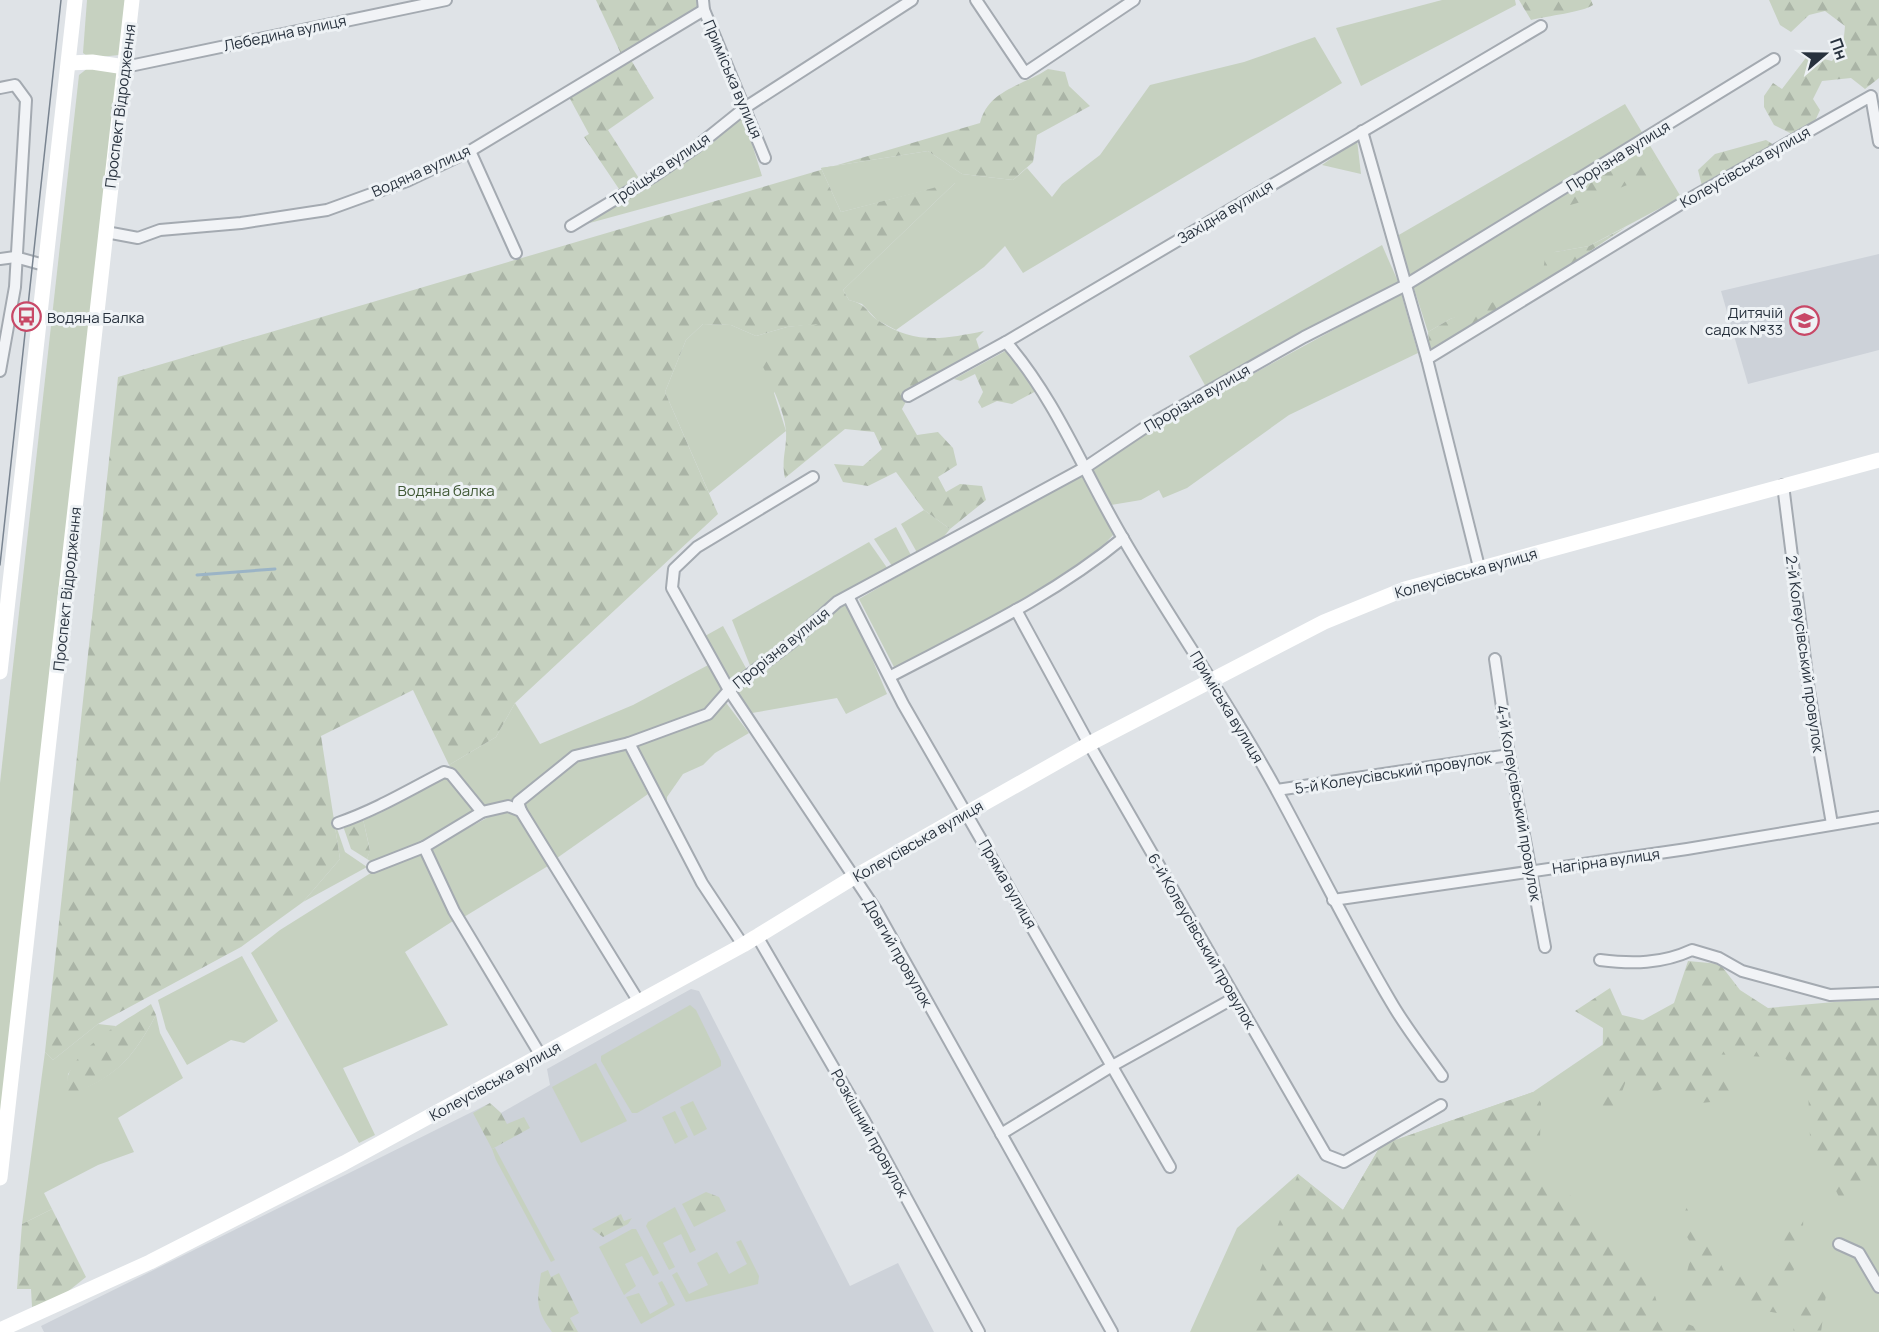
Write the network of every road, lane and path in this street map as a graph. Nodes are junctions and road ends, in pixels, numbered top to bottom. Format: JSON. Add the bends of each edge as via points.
{"nodes":[{"id":1,"x":75,"y":0,"type":"edge"},
{"id":2,"x":132,"y":0,"type":"edge"},
{"id":3,"x":446,"y":0,"type":"edge"},
{"id":4,"x":912,"y":0,"type":"edge"},
{"id":5,"x":976,"y":0,"type":"edge"},
{"id":6,"x":1134,"y":0,"type":"edge"},
{"id":7,"x":704,"y":5,"type":"edge"},
{"id":8,"x":1541,"y":26,"type":"dead end"},
{"id":9,"x":1774,"y":59,"type":"dead end"},
{"id":10,"x":69,"y":63,"type":"junction"},
{"id":11,"x":125,"y":67,"type":"junction"},
{"id":12,"x":0,"y":88,"type":"edge"},
{"id":13,"x":746,"y":107,"type":"junction"},
{"id":14,"x":1362,"y":131,"type":"junction"},
{"id":15,"x":1879,"y":142,"type":"edge"},
{"id":16,"x":470,"y":150,"type":"junction"},
{"id":17,"x":765,"y":158,"type":"dead end"},
{"id":18,"x":571,"y":226,"type":"dead end"},
{"id":19,"x":106,"y":232,"type":"junction"},
{"id":20,"x":516,"y":253,"type":"dead end"},
{"id":21,"x":15,"y":257,"type":"junction"},
{"id":22,"x":0,"y":260,"type":"edge"},
{"id":23,"x":44,"y":265,"type":"junction"},
{"id":24,"x":1404,"y":286,"type":"junction"},
{"id":25,"x":1006,"y":342,"type":"junction"},
{"id":26,"x":1427,"y":359,"type":"junction"},
{"id":27,"x":0,"y":371,"type":"edge"},
{"id":28,"x":908,"y":396,"type":"dead end"},
{"id":29,"x":1879,"y":460,"type":"edge"},
{"id":30,"x":1086,"y":467,"type":"junction"},
{"id":31,"x":813,"y":477,"type":"dead end"},
{"id":32,"x":1783,"y":485,"type":"junction"},
{"id":33,"x":1123,"y":538,"type":"junction"},
{"id":34,"x":1479,"y":567,"type":"junction"},
{"id":35,"x":849,"y":598,"type":"junction"},
{"id":36,"x":1016,"y":610,"type":"junction"},
{"id":37,"x":1495,"y":659,"type":"dead end"},
{"id":38,"x":0,"y":672,"type":"edge"},
{"id":39,"x":891,"y":676,"type":"junction"},
{"id":40,"x":1212,"y":680,"type":"junction"},
{"id":41,"x":729,"y":690,"type":"junction"},
{"id":42,"x":629,"y":743,"type":"junction"},
{"id":43,"x":1089,"y":744,"type":"junction"},
{"id":44,"x":1509,"y":755,"type":"junction"},
{"id":45,"x":1277,"y":790,"type":"junction"},
{"id":46,"x":521,"y":811,"type":"junction"},
{"id":47,"x":482,"y":812,"type":"junction"},
{"id":48,"x":967,"y":812,"type":"junction"},
{"id":49,"x":1879,"y":817,"type":"edge"},
{"id":50,"x":339,"y":823,"type":"dead end"},
{"id":51,"x":1832,"y":824,"type":"junction"},
{"id":52,"x":424,"y":847,"type":"junction"},
{"id":53,"x":373,"y":867,"type":"dead end"},
{"id":54,"x":1532,"y":873,"type":"junction"},
{"id":55,"x":854,"y":877,"type":"junction"},
{"id":56,"x":1333,"y":900,"type":"junction"},
{"id":57,"x":757,"y":936,"type":"junction"},
{"id":58,"x":743,"y":945,"type":"junction"},
{"id":59,"x":1545,"y":947,"type":"dead end"},
{"id":60,"x":1600,"y":960,"type":"dead end"},
{"id":61,"x":1879,"y":993,"type":"edge"},
{"id":62,"x":1234,"y":998,"type":"junction"},
{"id":63,"x":639,"y":1002,"type":"junction"},
{"id":64,"x":541,"y":1056,"type":"junction"},
{"id":65,"x":1112,"y":1066,"type":"junction"},
{"id":66,"x":1442,"y":1076,"type":"dead end"},
{"id":67,"x":1441,"y":1105,"type":"dead end"},
{"id":68,"x":1001,"y":1134,"type":"junction"},
{"id":69,"x":1170,"y":1167,"type":"dead end"},
{"id":70,"x":0,"y":1178,"type":"edge"},
{"id":71,"x":1839,"y":1244,"type":"dead end"},
{"id":72,"x":1879,"y":1287,"type":"edge"},
{"id":73,"x":0,"y":1330,"type":"edge"},
{"id":74,"x":979,"y":1332,"type":"edge"},
{"id":75,"x":1112,"y":1332,"type":"edge"}],
"edges":[{"from":1,"to":10,"type":"street"},
{"from":2,"to":11,"type":"street","name":"Проспект Відродження"},
{"from":3,"to":11,"type":"street","name":"Лебедина вулиця"},
{"from":4,"to":13,"type":"street","name":"Троїцька вулиця"},
{"from":5,"to":6,"type":"street","via":[[1025,73]]},
{"from":7,"to":13,"type":"street","name":"Приміська вулиця"},
{"from":7,"to":16,"type":"street","name":"Водяна вулиця"},
{"from":8,"to":14,"type":"street","name":"Західна вулиця"},
{"from":9,"to":24,"type":"street","name":"Прорізна вулиця"},
{"from":10,"to":11,"type":"street"},
{"from":10,"to":23,"type":"street"},
{"from":11,"to":19,"type":"street","name":"Проспект Відродження"},
{"from":12,"to":21,"type":"street","via":[[15,85],[26,100]]},
{"from":13,"to":17,"type":"street","name":"Приміська вулиця"},
{"from":13,"to":18,"type":"street","name":"Троїцька вулиця","via":[[695,148]]},
{"from":14,"to":24,"type":"street"},
{"from":14,"to":25,"type":"street","name":"Західна вулиця"},
{"from":15,"to":26,"type":"street","name":"Колеусівська вулиця","via":[[1871,96],[1689,199]]},
{"from":16,"to":19,"type":"street","name":"Водяна вулиця","via":[[407,181],[327,210],[160,230],[138,238]]},
{"from":16,"to":20,"type":"street"},
{"from":19,"to":70,"type":"street","name":"Проспект Відродження"},
{"from":21,"to":22,"type":"street"},
{"from":21,"to":23,"type":"street"},
{"from":21,"to":27,"type":"street","via":[[15,287]]},
{"from":23,"to":38,"type":"street"},
{"from":24,"to":26,"type":"street"},
{"from":24,"to":30,"type":"street","name":"Прорізна вулиця","via":[[1304,337],[1147,426]]},
{"from":25,"to":28,"type":"street","name":"Західна вулиця"},
{"from":25,"to":30,"type":"street","name":"Приміська вулиця","via":[[1039,384]]},
{"from":26,"to":34,"type":"street"},
{"from":29,"to":32,"type":"street","name":"Колеусівська вулиця"},
{"from":30,"to":33,"type":"street","name":"Приміська вулиця"},
{"from":30,"to":35,"type":"street","name":"Прорізна вулиця"},
{"from":31,"to":41,"type":"street","name":"Довгий провулок","via":[[697,547],[674,569],[672,588]]},
{"from":32,"to":34,"type":"street","name":"Колеусівська вулиця"},
{"from":32,"to":51,"type":"street","name":"2-й Колеусівський провулок","via":[[1809,691]]},
{"from":33,"to":36,"type":"street","via":[[1085,569]]},
{"from":33,"to":40,"type":"street","name":"Приміська вулиця"},
{"from":34,"to":40,"type":"street","name":"Колеусівська вулиця","via":[[1405,589],[1332,619]]},
{"from":35,"to":39,"type":"street","name":"Пряма вулиця"},
{"from":35,"to":41,"type":"street","name":"Прорізна вулиця","via":[[837,602]]},
{"from":36,"to":39,"type":"street"},
{"from":36,"to":43,"type":"street","name":"6-й Колеусівський провулок"},
{"from":37,"to":44,"type":"street","name":"4-й Колеусівський провулок"},
{"from":39,"to":48,"type":"street","name":"Пряма вулиця","via":[[903,705]]},
{"from":40,"to":43,"type":"street","name":"Колеусівська вулиця"},
{"from":40,"to":45,"type":"street","name":"Приміська вулиця"},
{"from":41,"to":42,"type":"street","name":"Прорізна вулиця","via":[[708,714]]},
{"from":41,"to":55,"type":"street","name":"Довгий провулок"},
{"from":42,"to":46,"type":"street","name":"Прорізна вулиця","via":[[575,756],[518,802]]},
{"from":42,"to":58,"type":"street","via":[[702,883]]},
{"from":43,"to":48,"type":"street","name":"Колеусівська вулиця"},
{"from":43,"to":62,"type":"street","name":"6-й Колеусівський провулок"},
{"from":44,"to":45,"type":"street","name":"5-й Колеусівський провулок"},
{"from":44,"to":54,"type":"street","name":"4-й Колеусівський провулок"},
{"from":45,"to":56,"type":"street","name":"Приміська вулиця"},
{"from":46,"to":47,"type":"street","via":[[508,806]]},
{"from":46,"to":63,"type":"street"},
{"from":47,"to":50,"type":"street","via":[[451,774],[444,772],[363,815]]},
{"from":47,"to":52,"type":"street"},
{"from":48,"to":55,"type":"street","name":"Колеусівська вулиця"},
{"from":48,"to":65,"type":"street","name":"Пряма вулиця"},
{"from":49,"to":51,"type":"street","name":"Нагірна вулиця"},
{"from":51,"to":54,"type":"street","name":"Нагірна вулиця"},
{"from":52,"to":53,"type":"street"},
{"from":52,"to":64,"type":"street","via":[[454,911]]},
{"from":54,"to":56,"type":"street","name":"Нагірна вулиця"},
{"from":54,"to":59,"type":"street","name":"4-й Колеусівський провулок"},
{"from":55,"to":57,"type":"street","name":"Колеусівська вулиця"},
{"from":55,"to":68,"type":"street","name":"Довгий провулок"},
{"from":56,"to":66,"type":"street","name":"Приміська вулиця","via":[[1392,1005]]},
{"from":57,"to":58,"type":"street","name":"Колеусівська вулиця"},
{"from":57,"to":74,"type":"street","name":"Розкішний провулок","via":[[864,1120]]},
{"from":58,"to":63,"type":"street","name":"Колеусівська вулиця"},
{"from":60,"to":61,"type":"street","via":[[1641,964],[1674,959],[1692,950],[1719,958],[1742,971],[1830,995]]},
{"from":62,"to":65,"type":"street"},
{"from":62,"to":67,"type":"street","name":"6-й Колеусівський провулок","via":[[1326,1155],[1344,1162]]},
{"from":63,"to":64,"type":"street","name":"Колеусівська вулиця"},
{"from":64,"to":73,"type":"street","name":"Колеусівська вулиця","via":[[192,1240]]},
{"from":65,"to":68,"type":"street"},
{"from":65,"to":69,"type":"street","name":"Пряма вулиця"},
{"from":68,"to":75,"type":"street","name":"Довгий провулок"},
{"from":71,"to":72,"type":"street","via":[[1859,1253]]}]}
